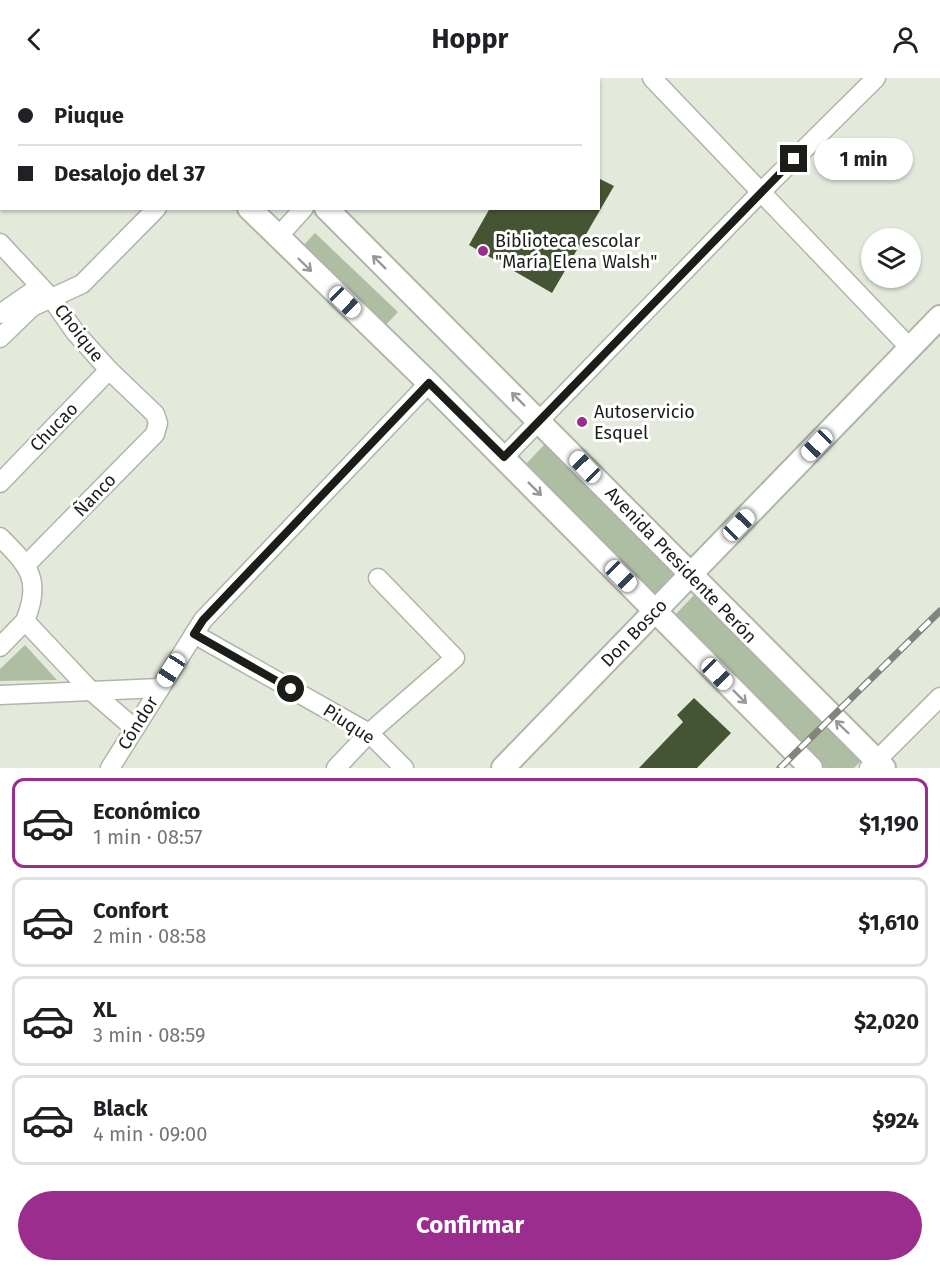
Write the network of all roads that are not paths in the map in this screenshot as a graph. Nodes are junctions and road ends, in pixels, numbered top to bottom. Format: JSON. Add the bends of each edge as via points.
{"nodes":[{"id":1,"x":652,"y":78,"type":"edge"},
{"id":2,"x":876,"y":78,"type":"edge"},
{"id":3,"x":762,"y":191,"type":"junction"},
{"id":4,"x":155,"y":210,"type":"edge"},
{"id":5,"x":251,"y":210,"type":"edge"},
{"id":6,"x":302,"y":210,"type":"edge"},
{"id":7,"x":328,"y":210,"type":"edge"},
{"id":8,"x":277,"y":238,"type":"junction"},
{"id":9,"x":0,"y":243,"type":"edge"},
{"id":10,"x":46,"y":293,"type":"junction"},
{"id":11,"x":0,"y":314,"type":"edge"},
{"id":12,"x":940,"y":317,"type":"edge"},
{"id":13,"x":0,"y":338,"type":"edge"},
{"id":14,"x":910,"y":348,"type":"junction"},
{"id":15,"x":109,"y":370,"type":"junction"},
{"id":16,"x":429,"y":383,"type":"junction"},
{"id":17,"x":540,"y":421,"type":"junction"},
{"id":18,"x":158,"y":423,"type":"joint"},
{"id":19,"x":504,"y":457,"type":"junction"},
{"id":20,"x":0,"y":483,"type":"edge"},
{"id":21,"x":0,"y":537,"type":"edge"},
{"id":22,"x":27,"y":564,"type":"junction"},
{"id":23,"x":690,"y":576,"type":"junction"},
{"id":24,"x":378,"y":578,"type":"dead end"},
{"id":25,"x":655,"y":610,"type":"junction"},
{"id":26,"x":25,"y":621,"type":"junction"},
{"id":27,"x":194,"y":634,"type":"junction"},
{"id":28,"x":0,"y":647,"type":"edge"},
{"id":29,"x":160,"y":688,"type":"junction"},
{"id":30,"x":90,"y":690,"type":"junction"},
{"id":31,"x":0,"y":695,"type":"edge"},
{"id":32,"x":940,"y":697,"type":"edge"},
{"id":33,"x":134,"y":728,"type":"junction"},
{"id":34,"x":369,"y":734,"type":"junction"},
{"id":35,"x":877,"y":766,"type":"edge"},
{"id":36,"x":110,"y":768,"type":"edge"},
{"id":37,"x":336,"y":768,"type":"edge"},
{"id":38,"x":404,"y":768,"type":"edge"},
{"id":39,"x":503,"y":768,"type":"edge"},
{"id":40,"x":811,"y":768,"type":"edge"}],
"edges":[{"from":1,"to":3,"type":"street"},
{"from":2,"to":3,"type":"street"},
{"from":3,"to":14,"type":"street"},
{"from":3,"to":17,"type":"street"},
{"from":4,"to":10,"type":"street","via":[[82,284]]},
{"from":5,"to":8,"type":"street"},
{"from":6,"to":8,"type":"street"},
{"from":17,"to":7,"type":"street","name":"Avenida Presidente Perón","one_way":true},
{"from":8,"to":16,"type":"street","one_way":true},
{"from":9,"to":10,"type":"street","name":"Choique"},
{"from":10,"to":11,"type":"street"},
{"from":10,"to":13,"type":"street"},
{"from":10,"to":15,"type":"street","name":"Choique"},
{"from":12,"to":14,"type":"street","name":"Don Bosco"},
{"from":14,"to":23,"type":"street","name":"Don Bosco"},
{"from":15,"to":18,"type":"street","name":"Choique","via":[[155,414]]},
{"from":15,"to":20,"type":"street","name":"Chucao"},
{"from":16,"to":19,"type":"street"},
{"from":16,"to":27,"type":"street","name":"Cóndor"},
{"from":17,"to":19,"type":"street"},
{"from":17,"to":23,"type":"street","name":"Avenida Presidente Perón"},
{"from":18,"to":22,"type":"street","name":"Ñanco","via":[[155,434]]},
{"from":19,"to":25,"type":"street","one_way":true},
{"from":21,"to":22,"type":"street"},
{"from":22,"to":26,"type":"street","via":[[34,589]]},
{"from":23,"to":25,"type":"street","name":"Don Bosco"},
{"from":35,"to":23,"type":"street","name":"Avenida Presidente Perón","one_way":true},
{"from":24,"to":34,"type":"street","via":[[455,658]]},
{"from":25,"to":39,"type":"street","name":"Don Bosco"},
{"from":25,"to":40,"type":"street","one_way":true},
{"from":26,"to":28,"type":"street"},
{"from":26,"to":30,"type":"street"},
{"from":27,"to":29,"type":"street","name":"Cóndor"},
{"from":27,"to":34,"type":"street","name":"Piuque"},
{"from":29,"to":30,"type":"street"},
{"from":29,"to":33,"type":"street","name":"Cóndor"},
{"from":30,"to":31,"type":"street"},
{"from":30,"to":33,"type":"street"},
{"from":32,"to":35,"type":"street"},
{"from":33,"to":36,"type":"street","name":"Cóndor"},
{"from":34,"to":37,"type":"street"},
{"from":34,"to":38,"type":"street","name":"Piuque"}]}
